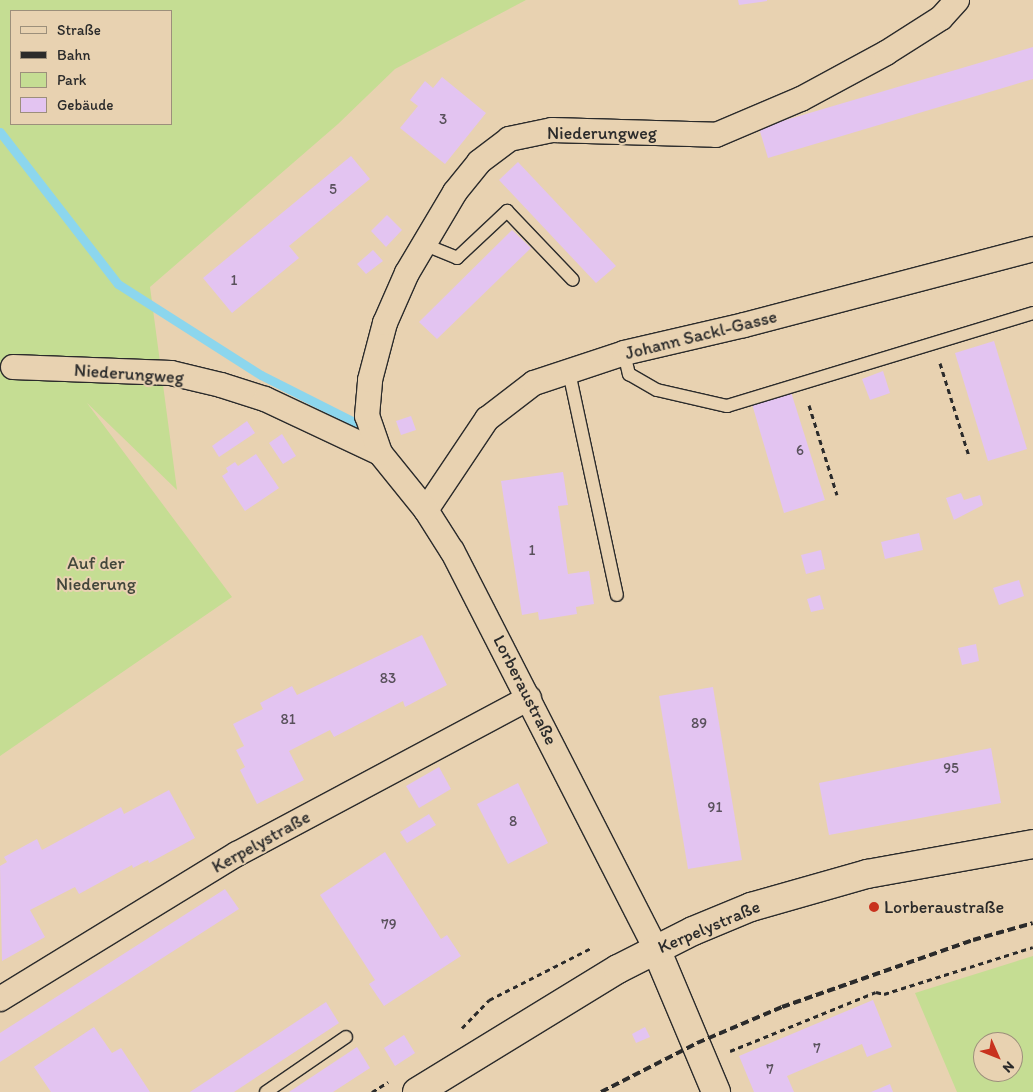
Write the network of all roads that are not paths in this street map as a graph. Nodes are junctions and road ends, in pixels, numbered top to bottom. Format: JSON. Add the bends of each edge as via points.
{"nodes":[{"id":1,"x":957,"y":0,"type":"edge"},
{"id":2,"x":423,"y":244,"type":"junction"},
{"id":3,"x":1033,"y":249,"type":"edge"},
{"id":4,"x":573,"y":280,"type":"dead end"},
{"id":5,"x":1033,"y":313,"type":"edge"},
{"id":6,"x":624,"y":353,"type":"junction"},
{"id":7,"x":14,"y":367,"type":"dead end"},
{"id":8,"x":569,"y":372,"type":"junction"},
{"id":9,"x":380,"y":454,"type":"junction"},
{"id":10,"x":426,"y":510,"type":"junction"},
{"id":11,"x":617,"y":595,"type":"dead end"},
{"id":12,"x":529,"y":698,"type":"junction"},
{"id":13,"x":1033,"y":844,"type":"edge"},
{"id":14,"x":656,"y":949,"type":"junction"},
{"id":15,"x":0,"y":999,"type":"edge"},
{"id":16,"x":346,"y":1037,"type":"dead end"},
{"id":17,"x":266,"y":1092,"type":"edge"},
{"id":18,"x":417,"y":1092,"type":"edge"},
{"id":19,"x":716,"y":1092,"type":"edge"}],
"edges":[{"from":1,"to":2,"type":"street","name":"Niederungweg","via":[[941,18],[886,53],[801,98],[716,135],[552,130],[509,139],[479,162],[455,192]]},
{"from":2,"to":4,"type":"lane","via":[[457,258],[507,212]]},
{"from":2,"to":9,"type":"street","name":"Niederungweg","via":[[385,323],[370,380],[367,416]]},
{"from":3,"to":6,"type":"street","name":"Johann Sackl-Gasse"},
{"from":5,"to":6,"type":"lane","via":[[727,406],[657,390],[629,374]]},
{"from":6,"to":8,"type":"street","name":"Johann Sackl-Gasse"},
{"from":7,"to":9,"type":"street","name":"Niederungweg","via":[[171,373],[265,400]]},
{"from":8,"to":10,"type":"street","name":"Johann Sackl-Gasse","via":[[534,383],[487,418]]},
{"from":8,"to":11,"type":"lane"},
{"from":9,"to":10,"type":"street","name":"Niederungweg"},
{"from":10,"to":12,"type":"street","name":"Lorberaustraße","via":[[452,551]]},
{"from":12,"to":14,"type":"street","name":"Lorberaustraße"},
{"from":12,"to":15,"type":"street","name":"Kerpelystraße","via":[[237,854]]},
{"from":13,"to":14,"type":"main road","name":"Kerpelystraße","via":[[857,877],[751,907]]},
{"from":14,"to":18,"type":"main road","name":"Kerpelystraße"},
{"from":14,"to":19,"type":"main road","name":"Lorberaustraße"},
{"from":16,"to":17,"type":"lane"}]}
